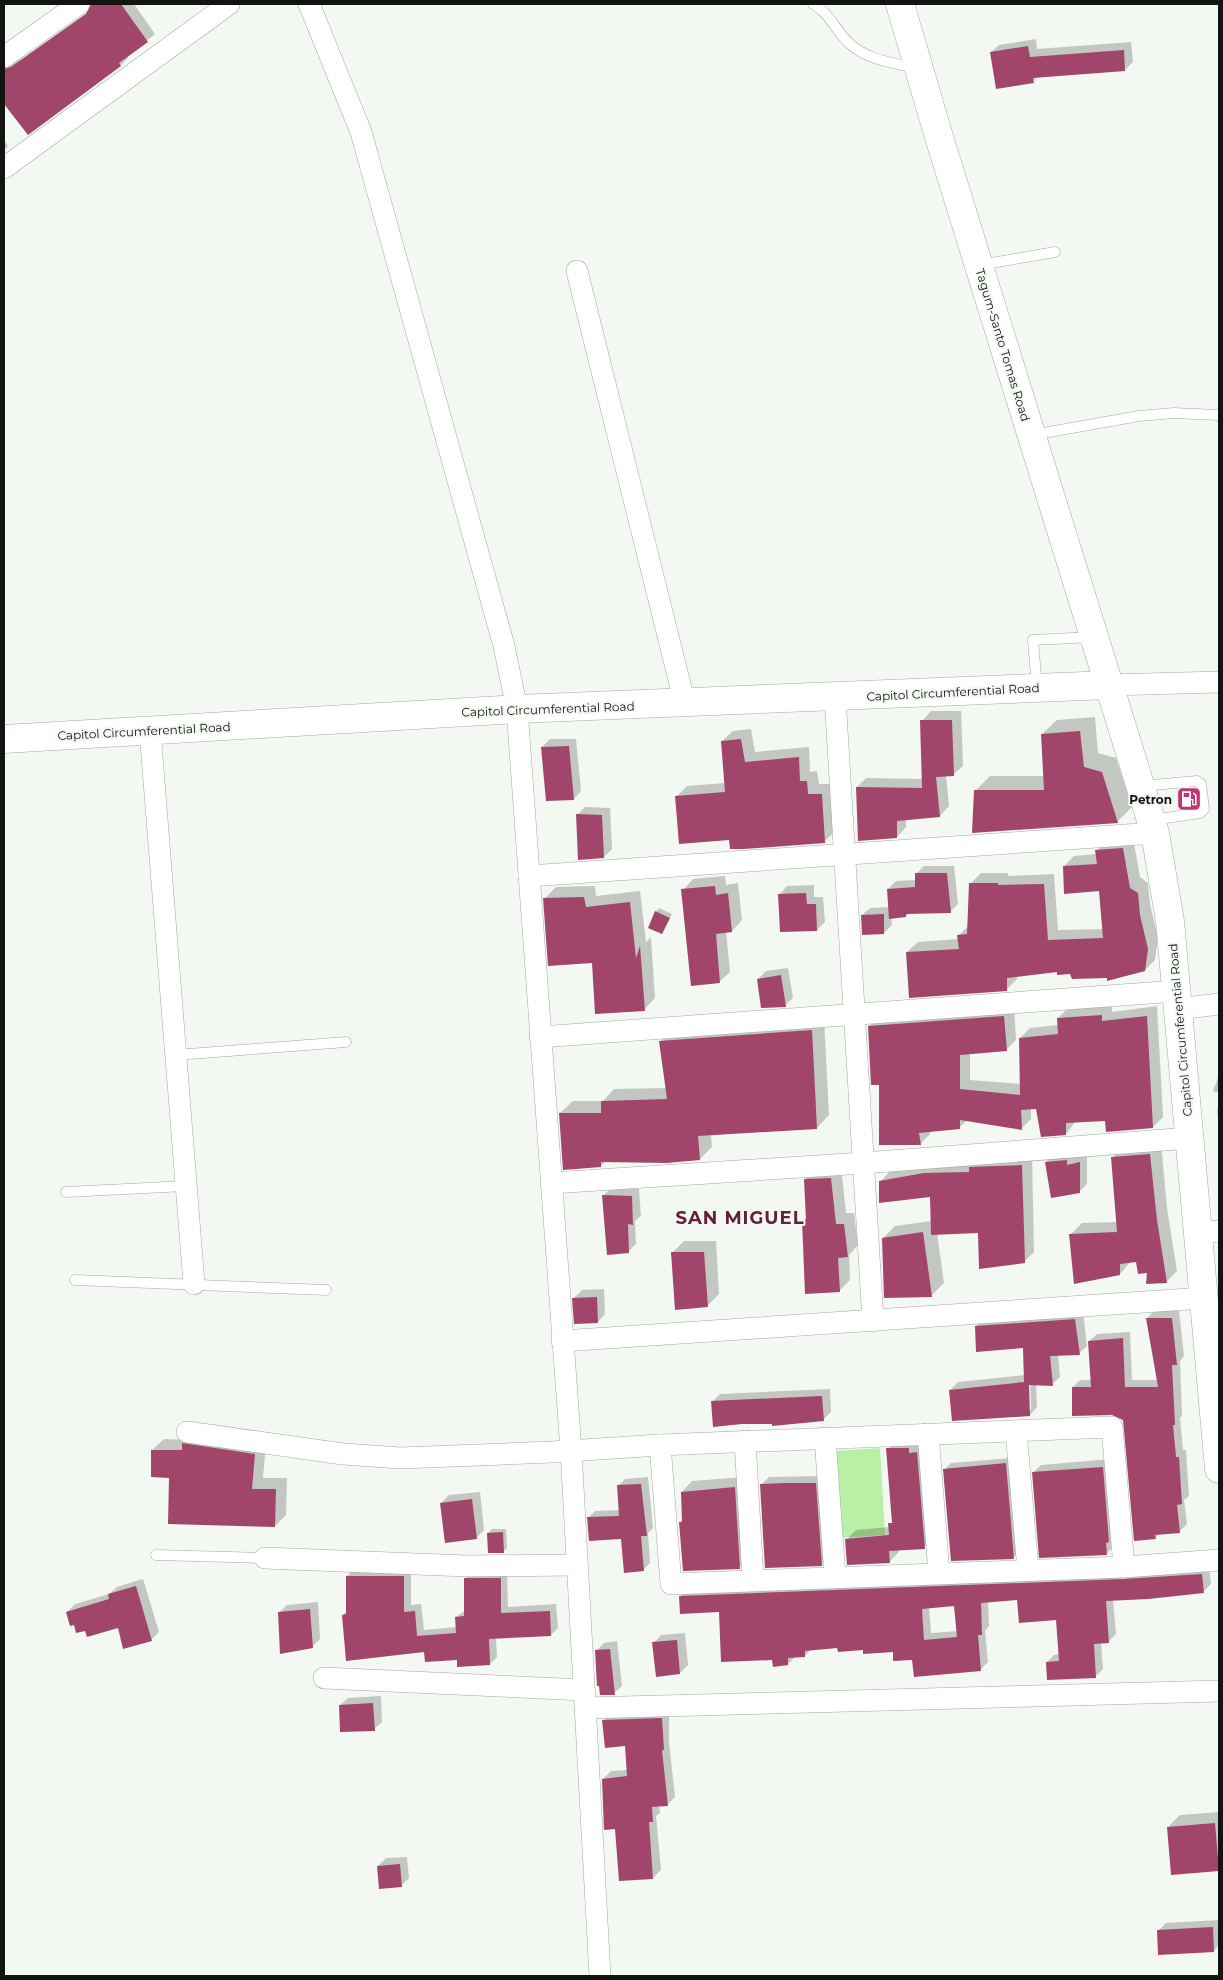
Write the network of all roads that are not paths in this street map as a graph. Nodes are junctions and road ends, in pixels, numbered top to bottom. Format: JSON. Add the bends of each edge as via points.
{"nodes":[{"id":1,"x":78,"y":4,"type":"edge"},
{"id":2,"x":229,"y":4,"type":"edge"},
{"id":3,"x":309,"y":4,"type":"edge"},
{"id":4,"x":813,"y":4,"type":"edge"},
{"id":5,"x":900,"y":4,"type":"edge"},
{"id":6,"x":4,"y":57,"type":"edge"},
{"id":7,"x":919,"y":68,"type":"junction"},
{"id":8,"x":4,"y":168,"type":"edge"},
{"id":9,"x":1055,"y":252,"type":"dead end"},
{"id":10,"x":979,"y":265,"type":"junction"},
{"id":11,"x":577,"y":271,"type":"dead end"},
{"id":12,"x":1218,"y":415,"type":"dead end"},
{"id":13,"x":1031,"y":436,"type":"junction"},
{"id":14,"x":1094,"y":637,"type":"junction"},
{"id":15,"x":1219,"y":682,"type":"edge"},
{"id":16,"x":1109,"y":685,"type":"junction"},
{"id":17,"x":1037,"y":688,"type":"junction"},
{"id":18,"x":834,"y":697,"type":"junction"},
{"id":19,"x":685,"y":704,"type":"junction"},
{"id":20,"x":517,"y":709,"type":"junction"},
{"id":21,"x":150,"y":731,"type":"junction"},
{"id":22,"x":4,"y":739,"type":"edge"},
{"id":23,"x":1140,"y":786,"type":"junction"},
{"id":24,"x":1153,"y":826,"type":"junction"},
{"id":25,"x":844,"y":854,"type":"junction"},
{"id":26,"x":529,"y":876,"type":"junction"},
{"id":27,"x":1178,"y":1000,"type":"junction"},
{"id":28,"x":1219,"y":1004,"type":"edge"},
{"id":29,"x":854,"y":1014,"type":"junction"},
{"id":30,"x":540,"y":1037,"type":"junction"},
{"id":31,"x":346,"y":1042,"type":"dead end"},
{"id":32,"x":176,"y":1056,"type":"junction"},
{"id":33,"x":1190,"y":1138,"type":"junction"},
{"id":34,"x":864,"y":1163,"type":"junction"},
{"id":35,"x":551,"y":1182,"type":"junction"},
{"id":36,"x":186,"y":1186,"type":"junction"},
{"id":37,"x":66,"y":1192,"type":"dead end"},
{"id":38,"x":1209,"y":1232,"type":"edge"},
{"id":39,"x":75,"y":1280,"type":"dead end"},
{"id":40,"x":194,"y":1284,"type":"junction"},
{"id":41,"x":326,"y":1290,"type":"dead end"},
{"id":42,"x":1204,"y":1298,"type":"junction"},
{"id":43,"x":873,"y":1321,"type":"junction"},
{"id":44,"x":562,"y":1341,"type":"junction"},
{"id":45,"x":1215,"y":1361,"type":"edge"},
{"id":46,"x":1016,"y":1431,"type":"junction"},
{"id":47,"x":187,"y":1432,"type":"dead end"},
{"id":48,"x":928,"y":1434,"type":"junction"},
{"id":49,"x":825,"y":1438,"type":"junction"},
{"id":50,"x":745,"y":1441,"type":"junction"},
{"id":51,"x":660,"y":1445,"type":"junction"},
{"id":52,"x":571,"y":1450,"type":"junction"},
{"id":53,"x":1219,"y":1469,"type":"edge"},
{"id":54,"x":156,"y":1555,"type":"dead end"},
{"id":55,"x":264,"y":1558,"type":"joint"},
{"id":56,"x":1219,"y":1560,"type":"edge"},
{"id":57,"x":577,"y":1565,"type":"junction"},
{"id":58,"x":1124,"y":1567,"type":"junction"},
{"id":59,"x":1028,"y":1570,"type":"junction"},
{"id":60,"x":939,"y":1573,"type":"junction"},
{"id":61,"x":835,"y":1576,"type":"junction"},
{"id":62,"x":753,"y":1580,"type":"junction"},
{"id":63,"x":324,"y":1678,"type":"dead end"},
{"id":64,"x":1219,"y":1691,"type":"edge"},
{"id":65,"x":585,"y":1699,"type":"junction"},
{"id":66,"x":600,"y":1976,"type":"edge"}],
"edges":[{"from":1,"to":6,"type":"street"},
{"from":2,"to":8,"type":"street"},
{"from":3,"to":20,"type":"street","via":[[361,132],[504,646]]},
{"from":4,"to":7,"type":"lane","via":[[850,44],[879,60]]},
{"from":5,"to":7,"type":"main road","name":"Tagum-Santo Tomas Road"},
{"from":7,"to":10,"type":"main road","name":"Tagum-Santo Tomas Road"},
{"from":9,"to":10,"type":"lane"},
{"from":10,"to":13,"type":"main road","name":"Tagum-Santo Tomas Road"},
{"from":11,"to":19,"type":"street"},
{"from":12,"to":13,"type":"lane","via":[[1174,413],[1138,416]]},
{"from":13,"to":14,"type":"main road","name":"Tagum-Santo Tomas Road"},
{"from":14,"to":16,"type":"main road","name":"Tagum-Santo Tomas Road"},
{"from":14,"to":17,"type":"lane","via":[[1034,640]]},
{"from":15,"to":16,"type":"street"},
{"from":16,"to":17,"type":"main road","name":"Capitol Circumferential Road"},
{"from":16,"to":23,"type":"main road","name":"Capitol Circumferential Road"},
{"from":17,"to":18,"type":"main road","name":"Capitol Circumferential Road"},
{"from":18,"to":19,"type":"main road","name":"Capitol Circumferential Road"},
{"from":18,"to":25,"type":"street"},
{"from":19,"to":20,"type":"main road","name":"Capitol Circumferential Road"},
{"from":20,"to":21,"type":"main road","name":"Capitol Circumferential Road"},
{"from":20,"to":26,"type":"street"},
{"from":21,"to":22,"type":"main road","name":"Capitol Circumferential Road"},
{"from":21,"to":32,"type":"street"},
{"from":23,"to":24,"type":"main road","name":"Capitol Circumferential Road"},
{"from":23,"to":24,"type":"lane","via":[[1197,781],[1201,784],[1204,809],[1200,813]]},
{"from":24,"to":25,"type":"street"},
{"from":24,"to":27,"type":"main road","name":"Capitol Circumferential Road","via":[[1170,921]]},
{"from":25,"to":26,"type":"street"},
{"from":25,"to":29,"type":"street"},
{"from":26,"to":30,"type":"street"},
{"from":27,"to":28,"type":"street"},
{"from":27,"to":29,"type":"street"},
{"from":27,"to":33,"type":"main road","name":"Capitol Circumferential Road"},
{"from":29,"to":30,"type":"street"},
{"from":29,"to":34,"type":"street"},
{"from":30,"to":35,"type":"street"},
{"from":31,"to":32,"type":"lane"},
{"from":32,"to":36,"type":"street"},
{"from":33,"to":34,"type":"street"},
{"from":33,"to":38,"type":"main road","name":"Capitol Circumferential Road"},
{"from":34,"to":35,"type":"street"},
{"from":34,"to":43,"type":"street"},
{"from":35,"to":44,"type":"street"},
{"from":36,"to":37,"type":"lane"},
{"from":36,"to":40,"type":"street"},
{"from":38,"to":42,"type":"main road","name":"Capitol Circumferential Road"},
{"from":39,"to":40,"type":"lane"},
{"from":40,"to":41,"type":"lane"},
{"from":42,"to":43,"type":"street"},
{"from":42,"to":45,"type":"main road","name":"Capitol Circumferential Road"},
{"from":43,"to":44,"type":"street"},
{"from":44,"to":52,"type":"street"},
{"from":45,"to":53,"type":"main road","name":"Capitol Circumferential Road"},
{"from":46,"to":48,"type":"street"},
{"from":46,"to":58,"type":"street","via":[[1112,1427]]},
{"from":46,"to":59,"type":"street"},
{"from":47,"to":52,"type":"street","via":[[334,1453],[401,1458]]},
{"from":48,"to":49,"type":"street"},
{"from":48,"to":60,"type":"street"},
{"from":49,"to":50,"type":"street"},
{"from":49,"to":61,"type":"street"},
{"from":50,"to":51,"type":"street"},
{"from":50,"to":62,"type":"street"},
{"from":51,"to":52,"type":"street"},
{"from":51,"to":62,"type":"street","via":[[671,1584]]},
{"from":52,"to":57,"type":"street"},
{"from":54,"to":55,"type":"lane"},
{"from":55,"to":57,"type":"street","via":[[467,1566]]},
{"from":56,"to":58,"type":"street"},
{"from":57,"to":65,"type":"street"},
{"from":58,"to":59,"type":"street"},
{"from":59,"to":60,"type":"street"},
{"from":60,"to":61,"type":"street"},
{"from":61,"to":62,"type":"street"},
{"from":63,"to":65,"type":"street"},
{"from":64,"to":65,"type":"street"},
{"from":65,"to":66,"type":"street"}]}
